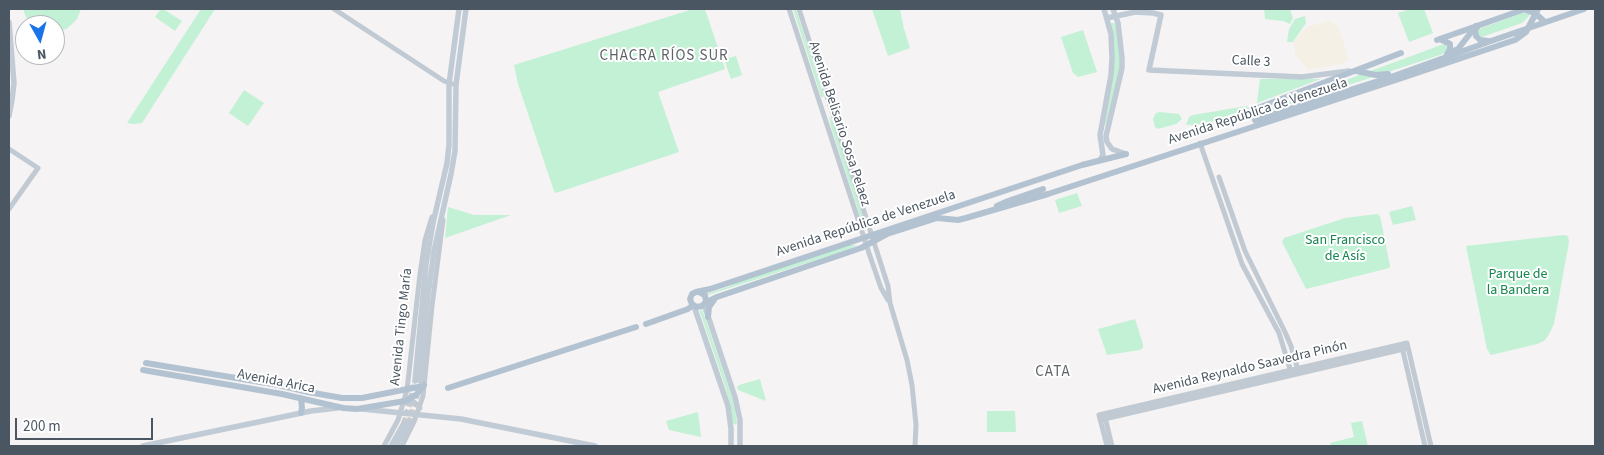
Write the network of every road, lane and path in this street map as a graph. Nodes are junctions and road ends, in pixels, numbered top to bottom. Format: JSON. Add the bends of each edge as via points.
{"nodes":[{"id":1,"x":334,"y":9,"type":"edge"},
{"id":2,"x":459,"y":9,"type":"edge"},
{"id":3,"x":466,"y":9,"type":"edge"},
{"id":4,"x":789,"y":9,"type":"edge"},
{"id":5,"x":799,"y":9,"type":"edge"},
{"id":6,"x":1104,"y":9,"type":"edge"},
{"id":7,"x":1114,"y":9,"type":"edge"},
{"id":8,"x":1524,"y":9,"type":"edge"},
{"id":9,"x":1584,"y":9,"type":"edge"},
{"id":10,"x":1537,"y":11,"type":"edge"},
{"id":11,"x":1116,"y":15,"type":"junction"},
{"id":12,"x":1107,"y":18,"type":"junction"},
{"id":13,"x":9,"y":22,"type":"edge"},
{"id":14,"x":1545,"y":22,"type":"junction"},
{"id":15,"x":1477,"y":26,"type":"junction"},
{"id":16,"x":1529,"y":27,"type":"junction"},
{"id":17,"x":1491,"y":41,"type":"junction"},
{"id":18,"x":1401,"y":53,"type":"dead end"},
{"id":19,"x":1446,"y":54,"type":"junction"},
{"id":20,"x":1354,"y":71,"type":"junction"},
{"id":21,"x":452,"y":84,"type":"junction"},
{"id":22,"x":1268,"y":104,"type":"junction"},
{"id":23,"x":1291,"y":108,"type":"junction"},
{"id":24,"x":1250,"y":111,"type":"dead end"},
{"id":25,"x":1270,"y":114,"type":"junction"},
{"id":26,"x":9,"y":116,"type":"edge"},
{"id":27,"x":1285,"y":117,"type":"junction"},
{"id":28,"x":1255,"y":120,"type":"dead end"},
{"id":29,"x":1200,"y":143,"type":"junction"},
{"id":30,"x":9,"y":149,"type":"edge"},
{"id":31,"x":1126,"y":154,"type":"joint"},
{"id":32,"x":1100,"y":160,"type":"junction"},
{"id":33,"x":1049,"y":176,"type":"junction"},
{"id":34,"x":1219,"y":177,"type":"dead end"},
{"id":35,"x":1025,"y":185,"type":"junction"},
{"id":36,"x":1046,"y":191,"type":"junction"},
{"id":37,"x":1028,"y":194,"type":"junction"},
{"id":38,"x":962,"y":205,"type":"junction"},
{"id":39,"x":440,"y":208,"type":"junction"},
{"id":40,"x":9,"y":209,"type":"edge"},
{"id":41,"x":990,"y":211,"type":"junction"},
{"id":42,"x":966,"y":218,"type":"junction"},
{"id":43,"x":872,"y":234,"type":"junction"},
{"id":44,"x":864,"y":237,"type":"junction"},
{"id":45,"x":874,"y":242,"type":"junction"},
{"id":46,"x":867,"y":246,"type":"junction"},
{"id":47,"x":1261,"y":284,"type":"junction"},
{"id":48,"x":1254,"y":288,"type":"junction"},
{"id":49,"x":700,"y":292,"type":"junction"},
{"id":50,"x":717,"y":297,"type":"junction"},
{"id":51,"x":890,"y":303,"type":"junction"},
{"id":52,"x":704,"y":304,"type":"junction"},
{"id":53,"x":694,"y":306,"type":"junction"},
{"id":54,"x":708,"y":317,"type":"junction"},
{"id":55,"x":646,"y":324,"type":"dead end"},
{"id":56,"x":636,"y":327,"type":"dead end"},
{"id":57,"x":1405,"y":346,"type":"junction"},
{"id":58,"x":146,"y":363,"type":"dead end"},
{"id":59,"x":143,"y":370,"type":"dead end"},
{"id":60,"x":1298,"y":371,"type":"junction"},
{"id":61,"x":195,"y":372,"type":"junction"},
{"id":62,"x":1291,"y":372,"type":"junction"},
{"id":63,"x":207,"y":382,"type":"junction"},
{"id":64,"x":420,"y":382,"type":"junction"},
{"id":65,"x":448,"y":388,"type":"dead end"},
{"id":66,"x":407,"y":390,"type":"junction"},
{"id":67,"x":308,"y":392,"type":"junction"},
{"id":68,"x":282,"y":394,"type":"junction"},
{"id":69,"x":301,"y":398,"type":"junction"},
{"id":70,"x":404,"y":404,"type":"junction"},
{"id":71,"x":343,"y":408,"type":"junction"},
{"id":72,"x":420,"y":408,"type":"junction"},
{"id":73,"x":357,"y":409,"type":"junction"},
{"id":74,"x":301,"y":413,"type":"junction"},
{"id":75,"x":401,"y":413,"type":"junction"},
{"id":76,"x":417,"y":415,"type":"junction"},
{"id":77,"x":1102,"y":417,"type":"junction"},
{"id":78,"x":740,"y":428,"type":"junction"},
{"id":79,"x":731,"y":429,"type":"junction"},
{"id":80,"x":143,"y":446,"type":"edge"},
{"id":81,"x":384,"y":446,"type":"edge"},
{"id":82,"x":391,"y":446,"type":"edge"},
{"id":83,"x":396,"y":446,"type":"edge"},
{"id":84,"x":402,"y":446,"type":"edge"},
{"id":85,"x":595,"y":446,"type":"edge"},
{"id":86,"x":731,"y":446,"type":"edge"},
{"id":87,"x":740,"y":446,"type":"edge"},
{"id":88,"x":915,"y":446,"type":"edge"},
{"id":89,"x":1106,"y":446,"type":"edge"},
{"id":90,"x":1112,"y":446,"type":"edge"},
{"id":91,"x":1425,"y":446,"type":"edge"},
{"id":92,"x":1431,"y":446,"type":"edge"}],
"edges":[{"from":1,"to":21,"type":"street"},
{"from":2,"to":21,"type":"main road","name":"Avenida Tingo María"},
{"from":3,"to":21,"type":"main road","name":"Avenida Tingo María"},
{"from":4,"to":44,"type":"street","name":"Avenida Belisario Sosa Pelaez"},
{"from":5,"to":43,"type":"street","name":"Avenida Belisario Sosa Pelaez"},
{"from":6,"to":12,"type":"main road"},
{"from":7,"to":11,"type":"main road"},
{"from":8,"to":10,"type":"main road"},
{"from":8,"to":15,"type":"main road"},
{"from":9,"to":14,"type":"main road","name":"Avenida República de Venezuela"},
{"from":10,"to":14,"type":"main road"},
{"from":10,"to":16,"type":"main road"},
{"from":11,"to":12,"type":"main road"},
{"from":11,"to":20,"type":"main road","name":"Calle 3","via":[[1145,12],[1162,15],[1149,70],[1302,77]]},
{"from":11,"to":31,"type":"main road","via":[[1122,68],[1106,138],[1112,149]]},
{"from":12,"to":32,"type":"main road","via":[[1112,70],[1100,135],[1103,154]]},
{"from":13,"to":26,"type":"main road","via":[[14,83]]},
{"from":14,"to":16,"type":"main road","name":"Avenida República de Venezuela"},
{"from":15,"to":17,"type":"main road","via":[[1476,36],[1483,41]]},
{"from":15,"to":19,"type":"main road","via":[[1458,50]]},
{"from":15,"to":19,"type":"main road","via":[[1439,40],[1450,44]]},
{"from":16,"to":17,"type":"main road","name":"Avenida República de Venezuela"},
{"from":16,"to":27,"type":"main road","name":"Avenida República de Venezuela","via":[[1515,40]]},
{"from":17,"to":23,"type":"main road","name":"Avenida República de Venezuela"},
{"from":18,"to":20,"type":"main road","name":"Avenida República de Venezuela"},
{"from":19,"to":20,"type":"main road","via":[[1382,76]]},
{"from":20,"to":22,"type":"main road","name":"Avenida República de Venezuela"},
{"from":21,"to":39,"type":"main road","name":"Avenida Tingo María","via":[[454,163]]},
{"from":22,"to":24,"type":"main road","name":"Avenida República de Venezuela"},
{"from":22,"to":25,"type":"main road"},
{"from":23,"to":25,"type":"main road","name":"Avenida República de Venezuela"},
{"from":23,"to":27,"type":"main road"},
{"from":25,"to":28,"type":"main road","name":"Avenida República de Venezuela"},
{"from":27,"to":29,"type":"main road","name":"Avenida República de Venezuela"},
{"from":29,"to":36,"type":"main road","name":"Avenida República de Venezuela"},
{"from":29,"to":48,"type":"street","via":[[1234,243]]},
{"from":30,"to":40,"type":"street","via":[[38,168]]},
{"from":31,"to":32,"type":"main road","name":"Avenida República de Venezuela"},
{"from":32,"to":33,"type":"main road","name":"Avenida República de Venezuela"},
{"from":33,"to":35,"type":"main road","name":"Avenida República de Venezuela"},
{"from":33,"to":36,"type":"main road","via":[[1043,185]]},
{"from":34,"to":47,"type":"street","via":[[1244,251]]},
{"from":35,"to":37,"type":"main road","via":[[1030,188]]},
{"from":35,"to":38,"type":"main road","name":"Avenida República de Venezuela"},
{"from":36,"to":37,"type":"main road","name":"Avenida República de Venezuela"},
{"from":36,"to":41,"type":"main road","name":"Avenida República de Venezuela"},
{"from":37,"to":41,"type":"main road","name":"Avenida República de Venezuela"},
{"from":38,"to":42,"type":"main road","via":[[959,213]]},
{"from":38,"to":43,"type":"main road","name":"Avenida República de Venezuela"},
{"from":39,"to":64,"type":"main road","name":"Avenida Tingo María"},
{"from":39,"to":66,"type":"street","name":"Avenida Tingo María","via":[[429,226],[424,247]]},
{"from":41,"to":42,"type":"main road","name":"Avenida República de Venezuela"},
{"from":42,"to":45,"type":"main road","name":"Avenida República de Venezuela","via":[[937,218],[887,234]]},
{"from":43,"to":44,"type":"main road","name":"Avenida República de Venezuela"},
{"from":43,"to":45,"type":"street","name":"Avenida Belisario Sosa Pelaez"},
{"from":44,"to":46,"type":"street","name":"Avenida Belisario Sosa Pelaez"},
{"from":44,"to":49,"type":"main road","name":"Avenida República de Venezuela"},
{"from":45,"to":46,"type":"main road","name":"Avenida República de Venezuela"},
{"from":45,"to":51,"type":"street","name":"Avenida Belisario Sosa Pelaez"},
{"from":46,"to":50,"type":"main road","name":"Avenida República de Venezuela"},
{"from":46,"to":51,"type":"street","name":"Avenida Belisario Sosa Pelaez","via":[[881,288]]},
{"from":47,"to":48,"type":"street"},
{"from":47,"to":60,"type":"street","via":[[1291,346]]},
{"from":48,"to":62,"type":"street","via":[[1279,333]]},
{"from":49,"to":52,"type":"main road","via":[[706,297]]},
{"from":49,"to":53,"type":"main road","via":[[691,295],[690,301]]},
{"from":50,"to":52,"type":"main road","name":"Avenida República de Venezuela"},
{"from":50,"to":54,"type":"main road","via":[[709,307]]},
{"from":51,"to":88,"type":"street","via":[[910,378]]},
{"from":52,"to":53,"type":"main road"},
{"from":52,"to":54,"type":"main road"},
{"from":53,"to":55,"type":"main road"},
{"from":53,"to":79,"type":"main road","via":[[725,396]]},
{"from":54,"to":78,"type":"main road","via":[[735,397]]},
{"from":56,"to":65,"type":"main road"},
{"from":57,"to":60,"type":"street","name":"Avenida Reynaldo Saavedra Pinón"},
{"from":57,"to":91,"type":"street"},
{"from":57,"to":92,"type":"street"},
{"from":58,"to":61,"type":"main road","name":"Avenida Arica"},
{"from":59,"to":63,"type":"main road","name":"Avenida Arica"},
{"from":60,"to":62,"type":"street","name":"Avenida Reynaldo Saavedra Pinón"},
{"from":61,"to":63,"type":"main road"},
{"from":61,"to":67,"type":"main road","name":"Avenida Arica"},
{"from":62,"to":77,"type":"street","name":"Avenida Reynaldo Saavedra Pinón"},
{"from":63,"to":68,"type":"main road","name":"Avenida Arica"},
{"from":64,"to":66,"type":"main road"},
{"from":64,"to":70,"type":"main road","via":[[416,395]]},
{"from":64,"to":72,"type":"street","name":"Avenida Tingo María"},
{"from":66,"to":67,"type":"main road","name":"Avenida Arica","via":[[356,399]]},
{"from":66,"to":70,"type":"street","name":"Avenida Tingo María"},
{"from":67,"to":68,"type":"main road"},
{"from":68,"to":69,"type":"main road","name":"Avenida Arica"},
{"from":69,"to":71,"type":"main road","name":"Avenida Arica"},
{"from":69,"to":74,"type":"main road"},
{"from":70,"to":72,"type":"street","via":[[414,402]]},
{"from":70,"to":73,"type":"main road","name":"Avenida Arica"},
{"from":70,"to":75,"type":"street","name":"Avenida Tingo María"},
{"from":71,"to":73,"type":"main road","name":"Avenida Arica"},
{"from":71,"to":74,"type":"main road"},
{"from":72,"to":76,"type":"street","name":"Avenida Tingo María"},
{"from":73,"to":75,"type":"main road"},
{"from":74,"to":80,"type":"main road"},
{"from":75,"to":76,"type":"main road"},
{"from":75,"to":81,"type":"street","name":"Avenida Tingo María"},
{"from":76,"to":84,"type":"street","name":"Avenida Tingo María"},
{"from":76,"to":85,"type":"main road","via":[[487,424]]},
{"from":77,"to":89,"type":"street"},
{"from":77,"to":90,"type":"street"},
{"from":78,"to":79,"type":"main road"},
{"from":78,"to":87,"type":"main road"},
{"from":79,"to":86,"type":"main road"},
{"from":82,"to":83,"type":"main road","via":[[406,423]]}]}
